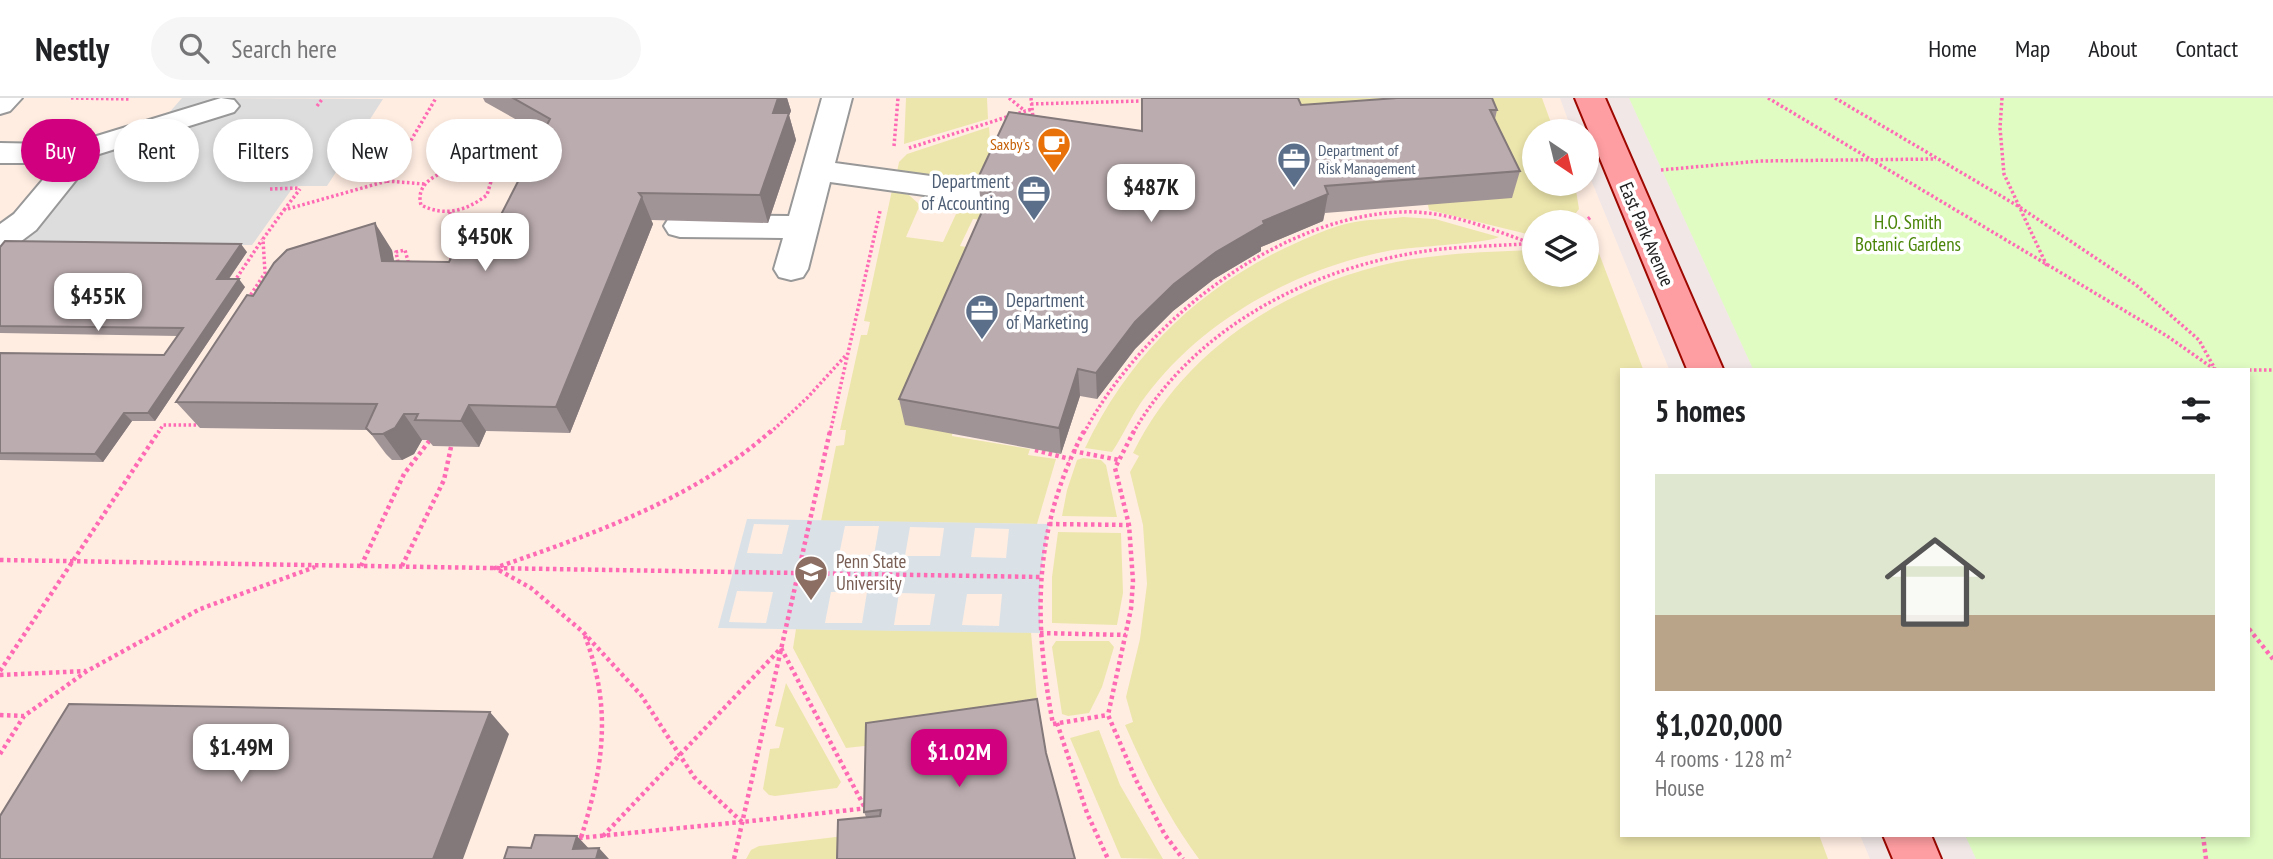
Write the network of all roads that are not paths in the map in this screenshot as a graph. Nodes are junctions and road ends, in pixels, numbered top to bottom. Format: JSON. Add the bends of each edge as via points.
{"nodes":[{"id":1,"x":7,"y":98,"type":"edge"},
{"id":2,"x":837,"y":98,"type":"edge"},
{"id":3,"x":1590,"y":98,"type":"edge"},
{"id":4,"x":0,"y":105,"type":"edge"},
{"id":5,"x":224,"y":106,"type":"dead end"},
{"id":6,"x":100,"y":143,"type":"edge"},
{"id":7,"x":0,"y":153,"type":"edge"},
{"id":8,"x":21,"y":153,"type":"edge"},
{"id":9,"x":818,"y":170,"type":"junction"},
{"id":10,"x":58,"y":182,"type":"edge"},
{"id":11,"x":982,"y":193,"type":"edge"},
{"id":12,"x":680,"y":226,"type":"edge"},
{"id":13,"x":802,"y":227,"type":"junction"},
{"id":14,"x":0,"y":240,"type":"edge"},
{"id":15,"x":791,"y":269,"type":"dead end"},
{"id":16,"x":1705,"y":368,"type":"edge"},
{"id":17,"x":1908,"y":837,"type":"edge"},
{"id":18,"x":1917,"y":859,"type":"edge"}],
"edges":[{"from":1,"to":4,"type":"street"},
{"from":2,"to":9,"type":"street"},
{"from":3,"to":16,"type":"main road","name":"East Park Avenue"},
{"from":5,"to":6,"type":"street"},
{"from":7,"to":8,"type":"street"},
{"from":9,"to":11,"type":"street"},
{"from":9,"to":13,"type":"street"},
{"from":10,"to":14,"type":"street","via":[[24,222]]},
{"from":12,"to":13,"type":"street"},
{"from":13,"to":15,"type":"street"},
{"from":17,"to":18,"type":"main road"}]}
